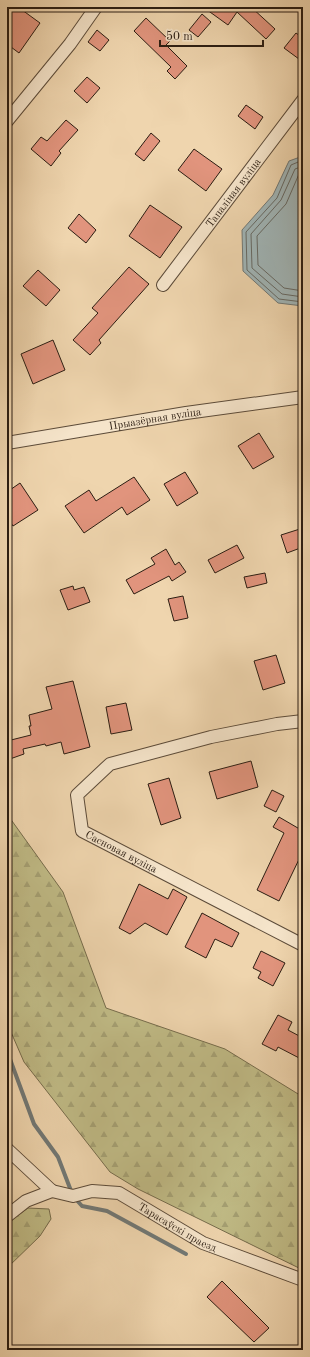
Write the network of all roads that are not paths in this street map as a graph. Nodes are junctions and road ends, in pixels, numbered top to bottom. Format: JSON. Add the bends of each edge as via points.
{"nodes":[{"id":1,"x":96,"y":7,"type":"edge"},
{"id":2,"x":303,"y":100,"type":"edge"},
{"id":3,"x":7,"y":121,"type":"edge"},
{"id":4,"x":163,"y":285,"type":"dead end"},
{"id":5,"x":303,"y":397,"type":"edge"},
{"id":6,"x":7,"y":443,"type":"edge"},
{"id":7,"x":303,"y":722,"type":"edge"},
{"id":8,"x":303,"y":945,"type":"edge"},
{"id":9,"x":7,"y":1149,"type":"edge"},
{"id":10,"x":52,"y":1191,"type":"junction"},
{"id":11,"x":7,"y":1216,"type":"edge"},
{"id":12,"x":303,"y":1280,"type":"edge"}],
"edges":[{"from":1,"to":3,"type":"street","via":[[70,44]]},
{"from":2,"to":4,"type":"street","name":"Тапаліная вуліца"},
{"from":5,"to":6,"type":"street","name":"Прыазёрная вуліца"},
{"from":7,"to":8,"type":"street","name":"Сасновая вуліца","via":[[277,724],[211,737],[110,764],[76,795],[82,831]]},
{"from":9,"to":10,"type":"street"},
{"from":10,"to":11,"type":"street","via":[[26,1201]]},
{"from":10,"to":12,"type":"street","name":"Тарасаўскі праезд","via":[[73,1196],[92,1191],[119,1193],[204,1243]]}]}
